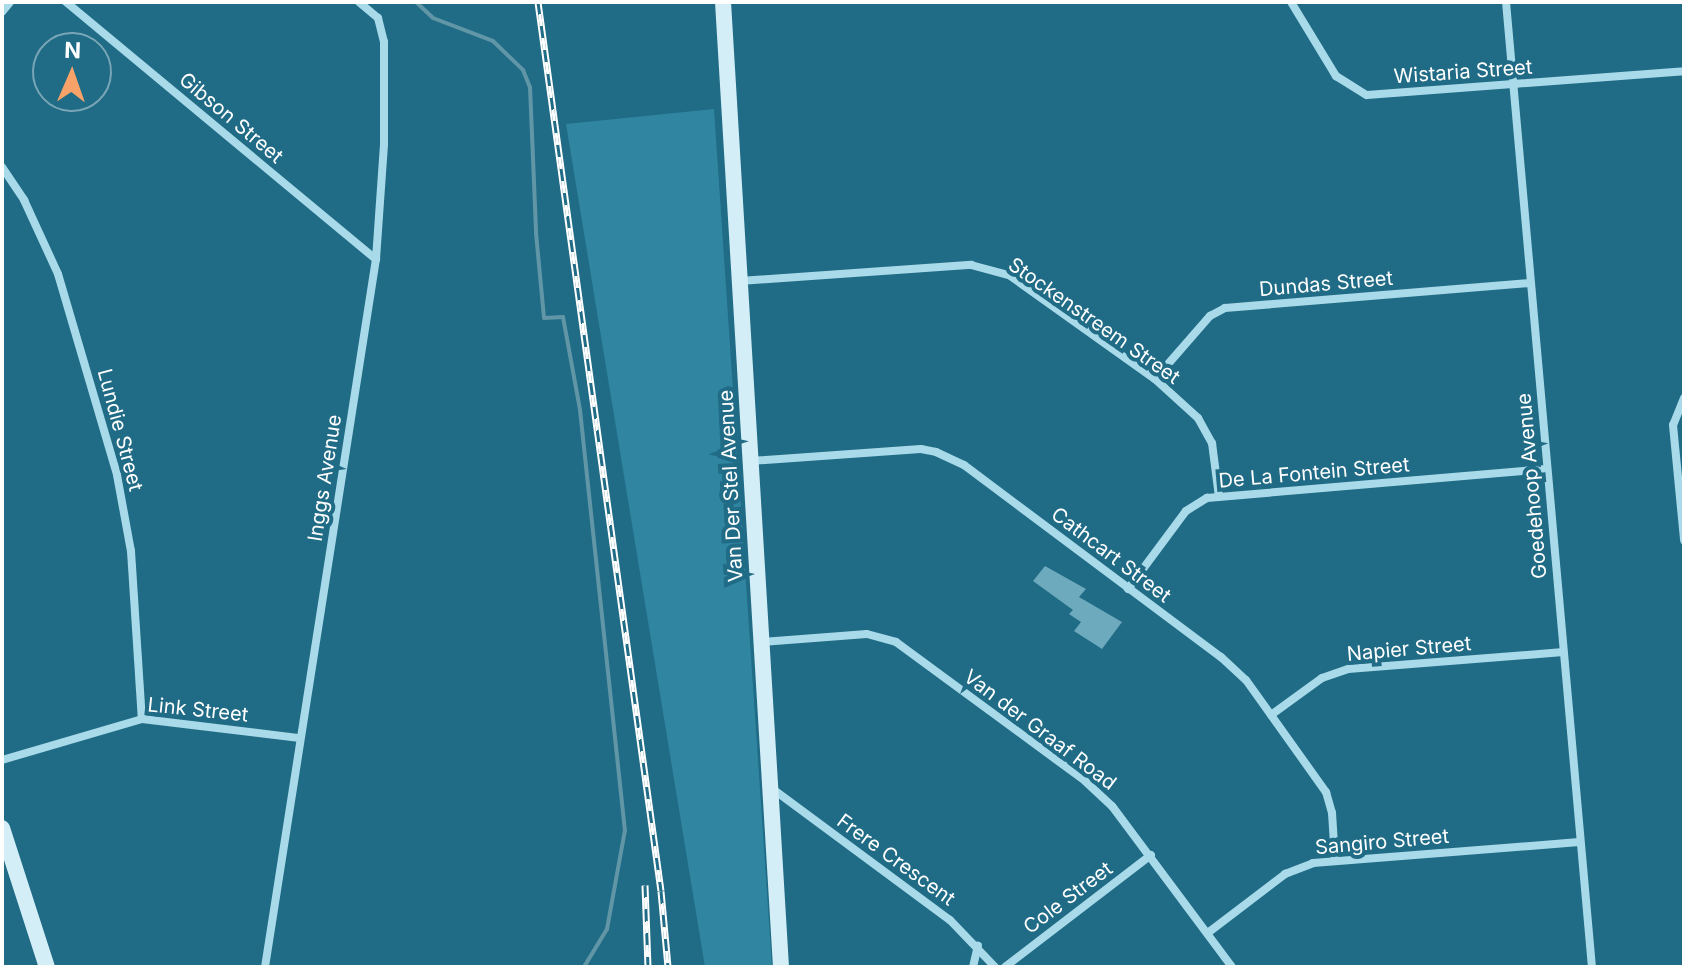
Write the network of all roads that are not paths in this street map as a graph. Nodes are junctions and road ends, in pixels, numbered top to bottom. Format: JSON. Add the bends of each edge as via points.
{"nodes":[{"id":1,"x":10,"y":2,"type":"edge"},
{"id":2,"x":66,"y":2,"type":"edge"},
{"id":3,"x":359,"y":2,"type":"edge"},
{"id":4,"x":723,"y":2,"type":"edge"},
{"id":5,"x":1291,"y":2,"type":"edge"},
{"id":6,"x":1506,"y":2,"type":"edge"},
{"id":7,"x":2,"y":12,"type":"edge"},
{"id":8,"x":1684,"y":71,"type":"edge"},
{"id":9,"x":1512,"y":85,"type":"junction"},
{"id":10,"x":2,"y":167,"type":"edge"},
{"id":11,"x":376,"y":259,"type":"junction"},
{"id":12,"x":739,"y":281,"type":"junction"},
{"id":13,"x":1530,"y":283,"type":"junction"},
{"id":14,"x":1155,"y":379,"type":"junction"},
{"id":15,"x":1684,"y":398,"type":"edge"},
{"id":16,"x":749,"y":461,"type":"junction"},
{"id":17,"x":1546,"y":469,"type":"junction"},
{"id":18,"x":1219,"y":497,"type":"junction"},
{"id":19,"x":1684,"y":540,"type":"edge"},
{"id":20,"x":1128,"y":589,"type":"junction"},
{"id":21,"x":760,"y":642,"type":"junction"},
{"id":22,"x":1563,"y":652,"type":"junction"},
{"id":23,"x":1271,"y":715,"type":"junction"},
{"id":24,"x":142,"y":719,"type":"junction"},
{"id":25,"x":300,"y":738,"type":"junction"},
{"id":26,"x":2,"y":760,"type":"edge"},
{"id":27,"x":769,"y":787,"type":"junction"},
{"id":28,"x":2,"y":828,"type":"edge"},
{"id":29,"x":1579,"y":842,"type":"junction"},
{"id":30,"x":1151,"y":855,"type":"junction"},
{"id":31,"x":1335,"y":860,"type":"junction"},
{"id":32,"x":1209,"y":932,"type":"junction"},
{"id":33,"x":978,"y":946,"type":"junction"},
{"id":34,"x":47,"y":967,"type":"edge"},
{"id":35,"x":265,"y":967,"type":"edge"},
{"id":36,"x":781,"y":967,"type":"edge"},
{"id":37,"x":973,"y":967,"type":"edge"},
{"id":38,"x":995,"y":967,"type":"edge"},
{"id":39,"x":1005,"y":967,"type":"edge"},
{"id":40,"x":1232,"y":967,"type":"edge"},
{"id":41,"x":1592,"y":967,"type":"edge"}],
"edges":[{"from":1,"to":7,"type":"street"},
{"from":2,"to":11,"type":"street","name":"Gibson Street"},
{"from":3,"to":11,"type":"street","name":"Inggs Avenue","via":[[378,18],[384,42]]},
{"from":4,"to":12,"type":"street","name":"Van Der Stel Avenue"},
{"from":5,"to":9,"type":"street","name":"Wistaria Street","via":[[1336,76],[1367,95]]},
{"from":6,"to":9,"type":"street","name":"Goedehoop Avenue"},
{"from":8,"to":9,"type":"street","name":"Wistaria Street"},
{"from":9,"to":13,"type":"street","name":"Goedehoop Avenue"},
{"from":10,"to":24,"type":"street","name":"Lundie Street","via":[[24,200],[58,274],[117,475],[131,551]]},
{"from":11,"to":25,"type":"street","name":"Inggs Avenue"},
{"from":12,"to":14,"type":"street","name":"Stockenstreem Street","via":[[990,268],[1009,275]]},
{"from":12,"to":16,"type":"street","name":"Van Der Stel Avenue"},
{"from":13,"to":14,"type":"street","name":"Dundas Street","via":[[1225,308],[1210,316]]},
{"from":13,"to":17,"type":"street","name":"Goedehoop Avenue"},
{"from":14,"to":18,"type":"street","name":"Stockenstreem Street","via":[[1206,428]]},
{"from":15,"to":19,"type":"street","via":[[1673,425]]},
{"from":16,"to":20,"type":"street","name":"Cathcart Street","via":[[936,452],[964,465]]},
{"from":16,"to":21,"type":"street","name":"Van Der Stel Avenue"},
{"from":17,"to":18,"type":"street","name":"De La Fontein Street"},
{"from":17,"to":22,"type":"street","name":"Goedehoop Avenue"},
{"from":18,"to":20,"type":"street","name":"De La Fontein Street","via":[[1186,511]]},
{"from":20,"to":23,"type":"street","name":"Cathcart Street","via":[[1232,666]]},
{"from":21,"to":27,"type":"street","name":"Van Der Stel Avenue"},
{"from":21,"to":30,"type":"street","name":"Van der Graaf Road","via":[[856,634],[889,638],[1085,781]]},
{"from":22,"to":23,"type":"street","name":"Napier Street","via":[[1348,669],[1322,678]]},
{"from":22,"to":29,"type":"street","name":"Goedehoop Avenue"},
{"from":23,"to":31,"type":"street","name":"Cathcart Street","via":[[1326,792]]},
{"from":24,"to":25,"type":"street","name":"Link Street"},
{"from":24,"to":26,"type":"street","name":"Link Street"},
{"from":25,"to":35,"type":"street","name":"Inggs Avenue"},
{"from":27,"to":33,"type":"street","name":"Frere Crescent"},
{"from":27,"to":36,"type":"street","name":"Van Der Stel Avenue"},
{"from":28,"to":34,"type":"street"},
{"from":29,"to":31,"type":"street","name":"Sangiro Street"},
{"from":29,"to":41,"type":"street","name":"Goedehoop Avenue"},
{"from":30,"to":32,"type":"street","name":"Van der Graaf Road"},
{"from":30,"to":39,"type":"street","name":"Cole Street"},
{"from":31,"to":32,"type":"street","name":"Sangiro Street","via":[[1285,874]]},
{"from":32,"to":40,"type":"street","name":"Van der Graaf Road"},
{"from":33,"to":37,"type":"street"},
{"from":33,"to":38,"type":"street","name":"Frere Crescent"}]}
